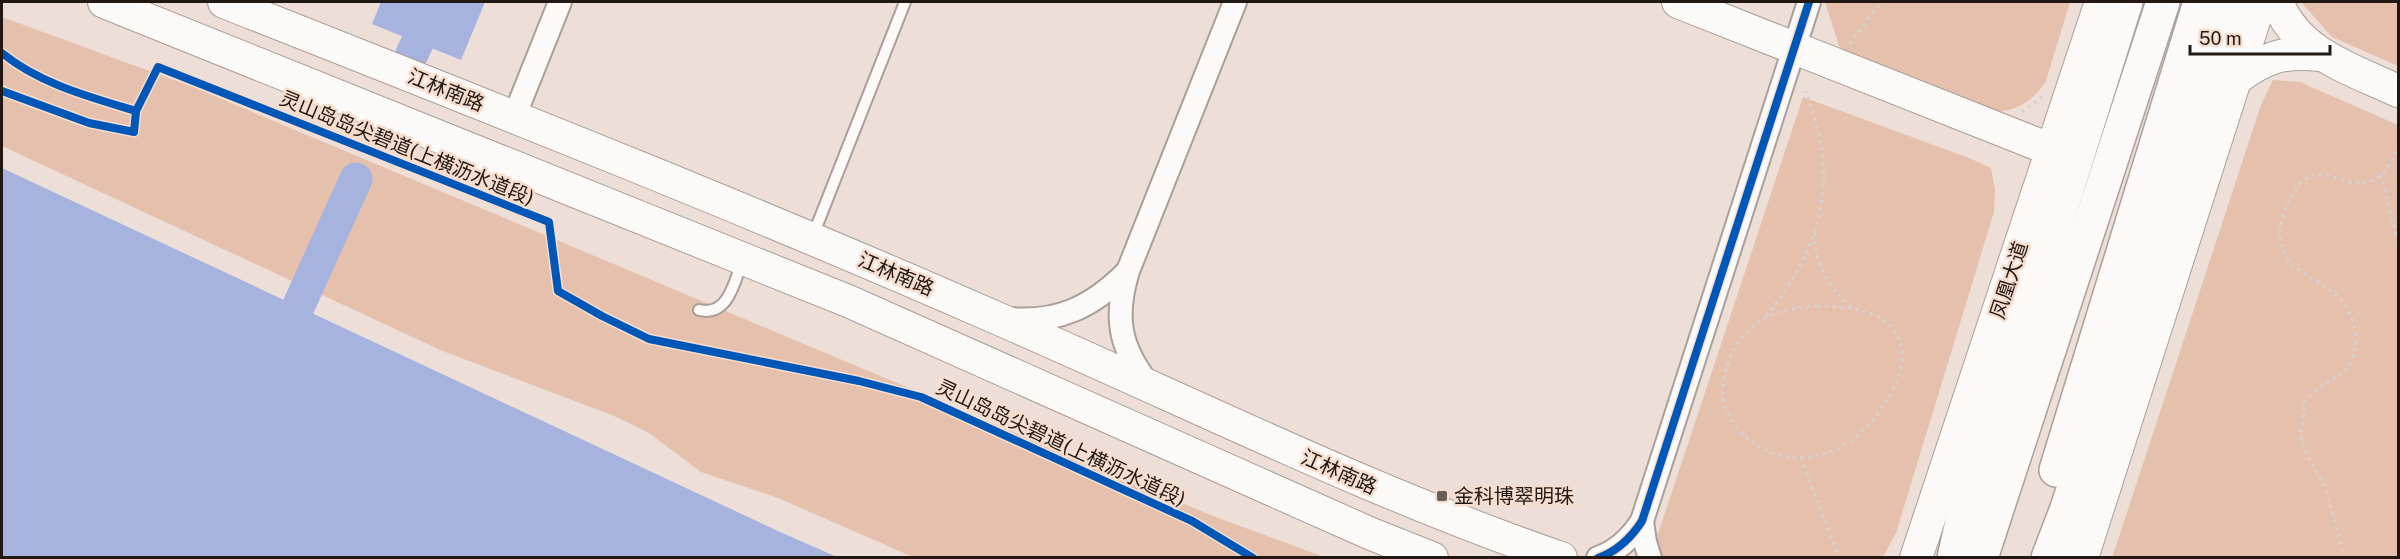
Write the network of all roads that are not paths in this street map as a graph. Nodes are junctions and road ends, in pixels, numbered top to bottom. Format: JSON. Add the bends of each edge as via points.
{"nodes":[{"id":1,"x":104,"y":2,"type":"edge"},
{"id":2,"x":224,"y":2,"type":"edge"},
{"id":3,"x":560,"y":2,"type":"edge"},
{"id":4,"x":905,"y":2,"type":"edge"},
{"id":5,"x":1235,"y":2,"type":"edge"},
{"id":6,"x":1678,"y":2,"type":"edge"},
{"id":7,"x":1809,"y":2,"type":"edge"},
{"id":8,"x":2101,"y":2,"type":"edge"},
{"id":9,"x":2126,"y":2,"type":"edge"},
{"id":10,"x":2163,"y":2,"type":"edge"},
{"id":11,"x":2200,"y":2,"type":"edge"},
{"id":12,"x":2232,"y":2,"type":"edge"},
{"id":13,"x":2260,"y":2,"type":"edge"},
{"id":14,"x":2277,"y":2,"type":"edge"},
{"id":15,"x":1794,"y":47,"type":"junction"},
{"id":16,"x":2320,"y":55,"type":"junction"},
{"id":17,"x":2236,"y":79,"type":"junction"},
{"id":18,"x":2398,"y":91,"type":"edge"},
{"id":19,"x":514,"y":117,"type":"junction"},
{"id":20,"x":2052,"y":150,"type":"junction"},
{"id":21,"x":812,"y":238,"type":"junction"},
{"id":22,"x":743,"y":259,"type":"junction"},
{"id":23,"x":1128,"y":271,"type":"junction"},
{"id":24,"x":699,"y":310,"type":"dead end"},
{"id":25,"x":999,"y":319,"type":"junction"},
{"id":26,"x":1149,"y":386,"type":"junction"},
{"id":27,"x":1642,"y":521,"type":"junction"},
{"id":28,"x":1916,"y":556,"type":"edge"},
{"id":29,"x":1432,"y":558,"type":"edge"},
{"id":30,"x":1562,"y":558,"type":"edge"},
{"id":31,"x":1598,"y":558,"type":"edge"},
{"id":32,"x":1650,"y":558,"type":"edge"},
{"id":33,"x":1954,"y":558,"type":"edge"},
{"id":34,"x":1981,"y":558,"type":"edge"},
{"id":35,"x":2030,"y":558,"type":"edge"},
{"id":36,"x":2048,"y":558,"type":"edge"},
{"id":37,"x":2082,"y":558,"type":"edge"}],
"edges":[{"from":1,"to":22,"type":"main road"},
{"from":2,"to":19,"type":"main road","name":"江林南路"},
{"from":3,"to":19,"type":"street"},
{"from":4,"to":21,"type":"lane"},
{"from":5,"to":23,"type":"street"},
{"from":6,"to":15,"type":"main road"},
{"from":7,"to":15,"type":"street"},
{"from":8,"to":20,"type":"main road","name":"凤凰大道"},
{"from":9,"to":33,"type":"main road","via":[[1965,511]]},
{"from":10,"to":34,"type":"main road"},
{"from":11,"to":35,"type":"main road"},
{"from":12,"to":36,"type":"main road","via":[[2183,160]]},
{"from":13,"to":17,"type":"main road"},
{"from":14,"to":16,"type":"main road","via":[[2295,33]]},
{"from":15,"to":20,"type":"main road"},
{"from":15,"to":27,"type":"street"},
{"from":16,"to":17,"type":"main road","via":[[2298,52],[2275,56]]},
{"from":16,"to":18,"type":"main road"},
{"from":17,"to":37,"type":"main road"},
{"from":19,"to":21,"type":"main road","name":"江林南路"},
{"from":20,"to":28,"type":"main road","name":"凤凰大道"},
{"from":21,"to":25,"type":"main road","name":"江林南路"},
{"from":22,"to":24,"type":"lane","via":[[725,303],[708,312]]},
{"from":22,"to":29,"type":"main road","via":[[971,354]]},
{"from":23,"to":25,"type":"street","via":[[1084,307],[1057,317]]},
{"from":23,"to":26,"type":"street","via":[[1120,303],[1124,343]]},
{"from":25,"to":26,"type":"main road","name":"江林南路"},
{"from":26,"to":30,"type":"main road","name":"江林南路","via":[[1386,492]]},
{"from":27,"to":31,"type":"street","via":[[1621,546]]},
{"from":27,"to":32,"type":"street"}]}
